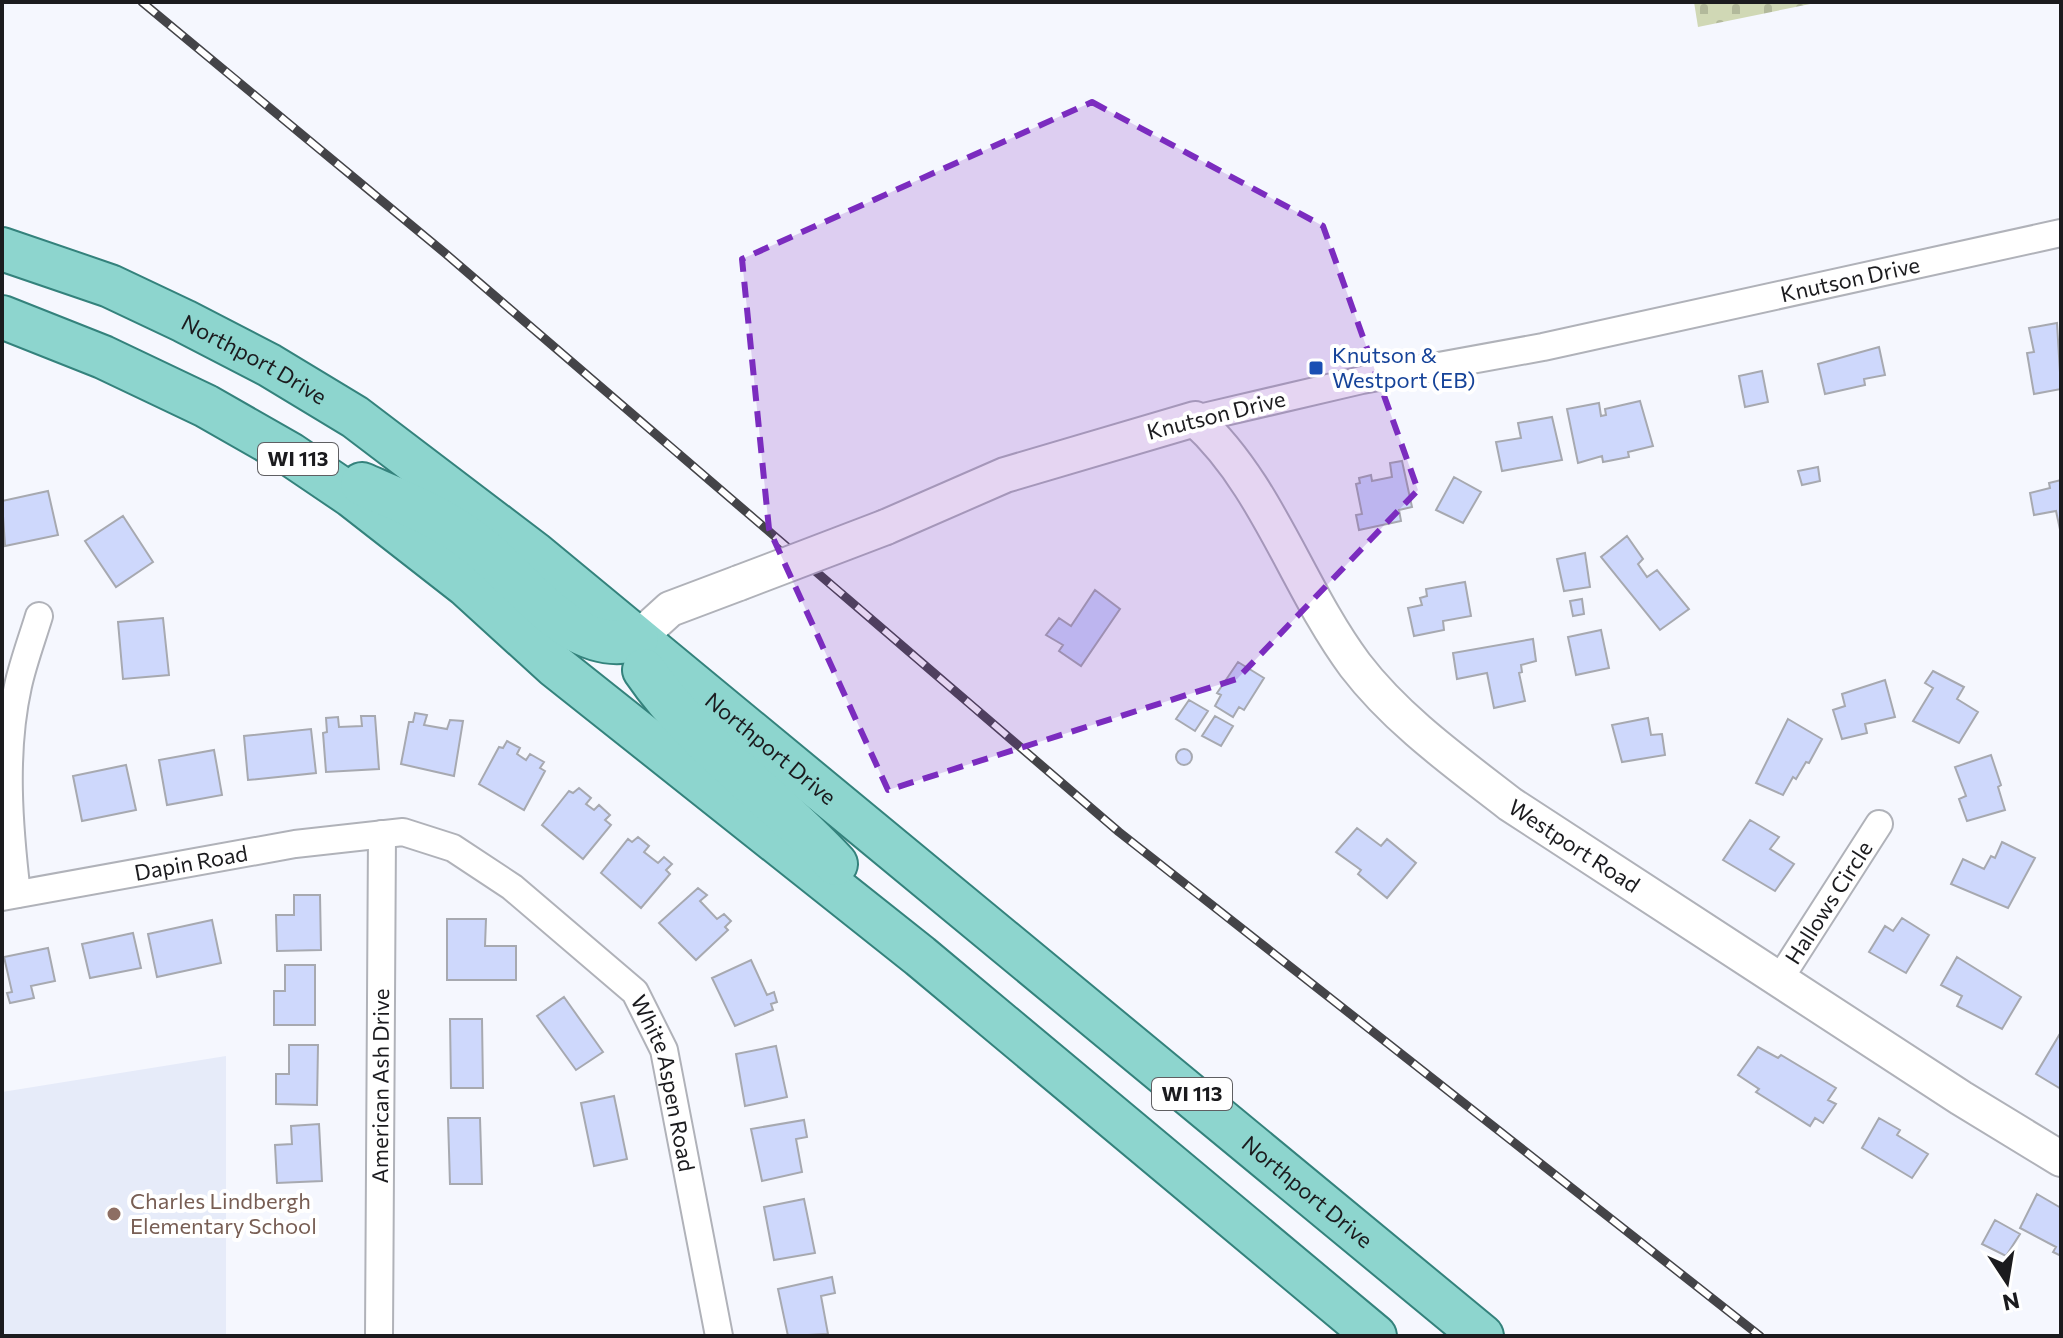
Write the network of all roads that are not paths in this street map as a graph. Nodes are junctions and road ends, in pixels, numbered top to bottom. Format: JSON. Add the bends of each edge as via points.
{"nodes":[{"id":1,"x":2061,"y":233,"type":"edge"},
{"id":2,"x":2,"y":249,"type":"edge"},
{"id":3,"x":2,"y":317,"type":"edge"},
{"id":4,"x":1195,"y":419,"type":"junction"},
{"id":5,"x":290,"y":454,"type":"junction"},
{"id":6,"x":39,"y":616,"type":"dead end"},
{"id":7,"x":637,"y":639,"type":"junction"},
{"id":8,"x":1879,"y":824,"type":"dead end"},
{"id":9,"x":382,"y":834,"type":"junction"},
{"id":10,"x":10,"y":895,"type":"edge"},
{"id":11,"x":920,"y":956,"type":"junction"},
{"id":12,"x":1779,"y":980,"type":"junction"},
{"id":13,"x":2061,"y":1159,"type":"edge"},
{"id":14,"x":379,"y":1336,"type":"edge"},
{"id":15,"x":719,"y":1336,"type":"edge"},
{"id":16,"x":1375,"y":1336,"type":"edge"},
{"id":17,"x":1482,"y":1336,"type":"edge"}],
"edges":[{"from":1,"to":4,"type":"street","name":"Knutson Drive"},
{"from":2,"to":7,"type":"main road","name":"Northport Drive","number":"WI 113","via":[[110,286],[184,321],[355,417],[490,518]]},
{"from":3,"to":5,"type":"main road","number":"WI 113","via":[[103,357]]},
{"from":4,"to":7,"type":"street","name":"Knutson Drive","bridge":true,"via":[[1005,475],[886,527],[670,609]]},
{"from":4,"to":12,"type":"street","name":"Westport Road","via":[[1219,441],[1320,611],[1383,697],[1510,804]]},
{"from":5,"to":7,"type":"main road","via":[[427,512],[476,543],[564,622],[595,640],[610,644]]},
{"from":5,"to":11,"type":"main road","number":"WI 113","via":[[466,585],[555,666]]},
{"from":6,"to":10,"type":"street","via":[[17,687],[10,772]]},
{"from":7,"to":11,"type":"main road","via":[[638,662],[686,720],[800,825]]},
{"from":7,"to":17,"type":"main road","name":"Northport Drive","number":"WI 113"},
{"from":8,"to":12,"type":"street","name":"Hallows Circle"},
{"from":9,"to":10,"type":"street","name":"Dapin Road","via":[[295,844]]},
{"from":9,"to":14,"type":"street","name":"American Ash Drive"},
{"from":9,"to":15,"type":"street","name":"White Aspen Road","via":[[403,832],[453,848],[512,887],[642,1001],[664,1050]]},
{"from":11,"to":16,"type":"main road","number":"WI 113"},
{"from":12,"to":13,"type":"street","name":"Westport Road"}]}
